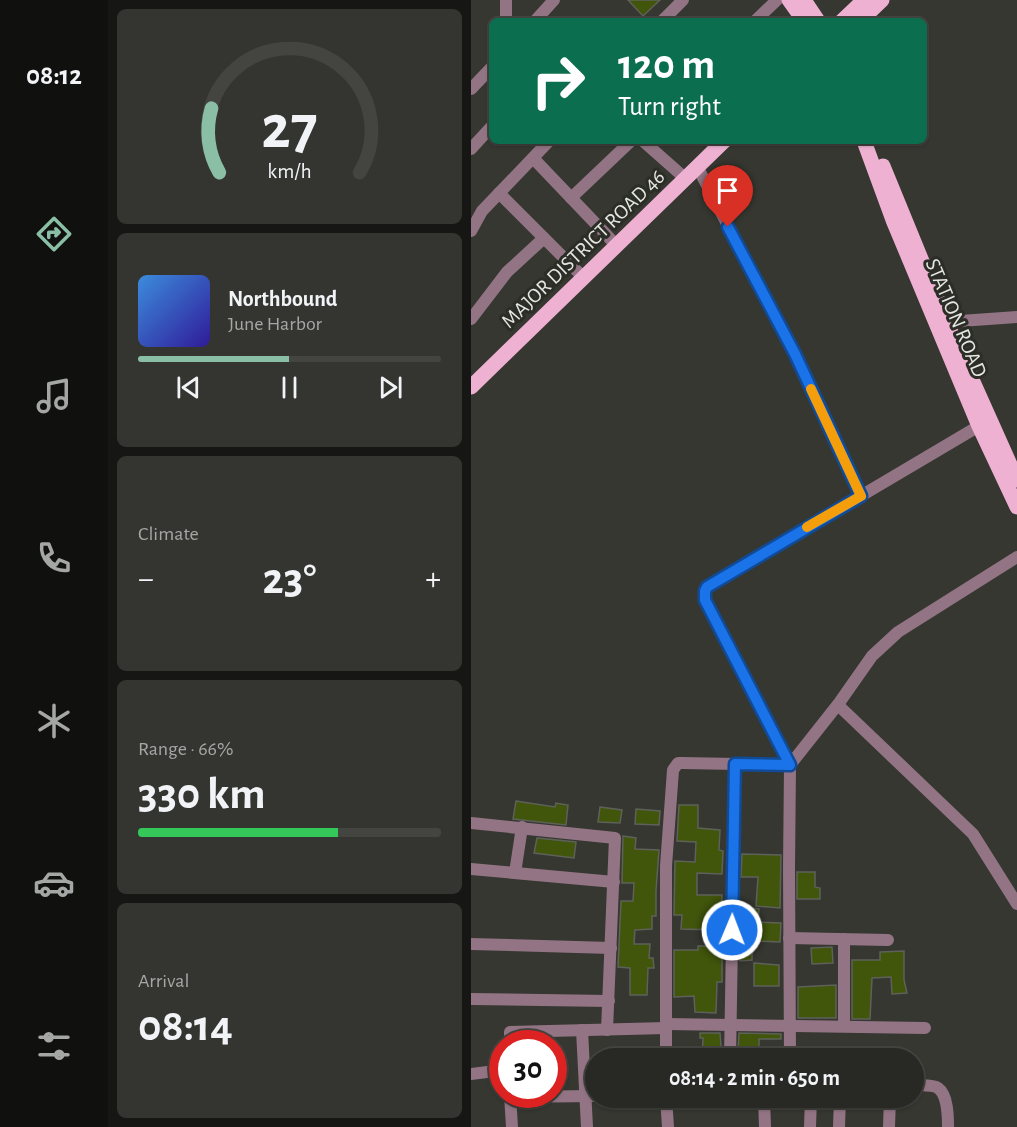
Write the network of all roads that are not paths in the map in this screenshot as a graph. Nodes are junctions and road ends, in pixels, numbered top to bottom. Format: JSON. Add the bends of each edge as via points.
{"nodes":[{"id":1,"x":507,"y":0,"type":"edge"},
{"id":2,"x":554,"y":0,"type":"edge"},
{"id":3,"x":777,"y":0,"type":"edge"},
{"id":4,"x":789,"y":0,"type":"edge"},
{"id":5,"x":804,"y":0,"type":"edge"},
{"id":6,"x":864,"y":0,"type":"edge"},
{"id":7,"x":882,"y":0,"type":"edge"},
{"id":8,"x":676,"y":2,"type":"edge"},
{"id":9,"x":506,"y":18,"type":"edge"},
{"id":10,"x":538,"y":18,"type":"edge"},
{"id":11,"x":664,"y":18,"type":"edge"},
{"id":12,"x":759,"y":18,"type":"edge"},
{"id":13,"x":802,"y":18,"type":"edge"},
{"id":14,"x":816,"y":18,"type":"edge"},
{"id":15,"x":845,"y":18,"type":"edge"},
{"id":16,"x":862,"y":18,"type":"edge"},
{"id":17,"x":489,"y":70,"type":"edge"},
{"id":18,"x":471,"y":89,"type":"edge"},
{"id":19,"x":489,"y":129,"type":"edge"},
{"id":20,"x":546,"y":144,"type":"edge"},
{"id":21,"x":628,"y":144,"type":"edge"},
{"id":22,"x":646,"y":144,"type":"edge"},
{"id":23,"x":721,"y":144,"type":"edge"},
{"id":24,"x":865,"y":144,"type":"edge"},
{"id":25,"x":874,"y":144,"type":"edge"},
{"id":26,"x":471,"y":149,"type":"edge"},
{"id":27,"x":533,"y":158,"type":"junction"},
{"id":28,"x":698,"y":168,"type":"junction"},
{"id":29,"x":686,"y":180,"type":"junction"},
{"id":30,"x":499,"y":193,"type":"junction"},
{"id":31,"x":571,"y":198,"type":"junction"},
{"id":32,"x":475,"y":215,"type":"edge"},
{"id":33,"x":471,"y":231,"type":"edge"},
{"id":34,"x":544,"y":238,"type":"junction"},
{"id":35,"x":617,"y":246,"type":"junction"},
{"id":36,"x":584,"y":278,"type":"junction"},
{"id":37,"x":1017,"y":317,"type":"edge"},
{"id":38,"x":471,"y":319,"type":"edge"},
{"id":39,"x":946,"y":322,"type":"junction"},
{"id":40,"x":471,"y":387,"type":"edge"},
{"id":41,"x":979,"y":426,"type":"junction"},
{"id":42,"x":1017,"y":480,"type":"edge"},
{"id":43,"x":861,"y":496,"type":"junction"},
{"id":44,"x":1017,"y":507,"type":"edge"},
{"id":45,"x":1017,"y":557,"type":"edge"},
{"id":46,"x":838,"y":705,"type":"junction"},
{"id":47,"x":735,"y":764,"type":"junction"},
{"id":48,"x":790,"y":765,"type":"junction"},
{"id":49,"x":471,"y":823,"type":"edge"},
{"id":50,"x":522,"y":827,"type":"junction"},
{"id":51,"x":471,"y":869,"type":"edge"},
{"id":52,"x":515,"y":873,"type":"junction"},
{"id":53,"x":614,"y":882,"type":"junction"},
{"id":54,"x":1017,"y":904,"type":"edge"},
{"id":55,"x":789,"y":938,"type":"junction"},
{"id":56,"x":844,"y":939,"type":"junction"},
{"id":57,"x":888,"y":940,"type":"dead end"},
{"id":58,"x":471,"y":944,"type":"edge"},
{"id":59,"x":611,"y":948,"type":"junction"},
{"id":60,"x":471,"y":999,"type":"edge"},
{"id":61,"x":609,"y":1001,"type":"junction"},
{"id":62,"x":730,"y":1024,"type":"junction"},
{"id":63,"x":790,"y":1024,"type":"junction"},
{"id":64,"x":666,"y":1026,"type":"junction"},
{"id":65,"x":845,"y":1026,"type":"junction"},
{"id":66,"x":925,"y":1028,"type":"dead end"},
{"id":67,"x":567,"y":1030,"type":"edge"},
{"id":68,"x":582,"y":1030,"type":"junction"},
{"id":69,"x":607,"y":1030,"type":"junction"},
{"id":70,"x":666,"y":1048,"type":"edge"},
{"id":71,"x":731,"y":1048,"type":"edge"},
{"id":72,"x":790,"y":1048,"type":"edge"},
{"id":73,"x":585,"y":1052,"type":"edge"},
{"id":74,"x":489,"y":1072,"type":"edge"},
{"id":75,"x":471,"y":1074,"type":"edge"},
{"id":76,"x":924,"y":1086,"type":"edge"},
{"id":77,"x":567,"y":1096,"type":"edge"},
{"id":78,"x":585,"y":1096,"type":"edge"},
{"id":79,"x":510,"y":1108,"type":"edge"},
{"id":80,"x":589,"y":1108,"type":"edge"},
{"id":81,"x":667,"y":1108,"type":"edge"},
{"id":82,"x":764,"y":1108,"type":"edge"},
{"id":83,"x":811,"y":1108,"type":"edge"},
{"id":84,"x":840,"y":1108,"type":"edge"},
{"id":85,"x":890,"y":1108,"type":"edge"},
{"id":86,"x":511,"y":1127,"type":"edge"},
{"id":87,"x":587,"y":1127,"type":"edge"},
{"id":88,"x":668,"y":1127,"type":"edge"},
{"id":89,"x":765,"y":1127,"type":"edge"},
{"id":90,"x":810,"y":1127,"type":"edge"},
{"id":91,"x":839,"y":1127,"type":"edge"},
{"id":92,"x":889,"y":1127,"type":"edge"},
{"id":93,"x":948,"y":1127,"type":"edge"}],
"edges":[{"from":1,"to":9,"type":"street"},
{"from":2,"to":10,"type":"street"},
{"from":3,"to":12,"type":"street"},
{"from":4,"to":13,"type":"main road"},
{"from":5,"to":14,"type":"main road"},
{"from":6,"to":15,"type":"main road"},
{"from":7,"to":16,"type":"main road"},
{"from":8,"to":11,"type":"street"},
{"from":17,"to":18,"type":"street"},
{"from":19,"to":26,"type":"street"},
{"from":20,"to":27,"type":"street"},
{"from":21,"to":31,"type":"street"},
{"from":22,"to":29,"type":"street"},
{"from":23,"to":28,"type":"main road","name":"MAJOR DISTRICT ROAD 46"},
{"from":24,"to":41,"type":"main road","name":"STATION ROAD"},
{"from":25,"to":39,"type":"main road","name":"STATION ROAD"},
{"from":27,"to":30,"type":"street"},
{"from":27,"to":31,"type":"street"},
{"from":28,"to":29,"type":"main road","name":"MAJOR DISTRICT ROAD 46"},
{"from":28,"to":43,"type":"street","via":[[795,354]]},
{"from":29,"to":35,"type":"main road","name":"MAJOR DISTRICT ROAD 46"},
{"from":30,"to":32,"type":"street"},
{"from":30,"to":34,"type":"street"},
{"from":31,"to":35,"type":"street"},
{"from":32,"to":33,"type":"street"},
{"from":34,"to":36,"type":"street"},
{"from":34,"to":38,"type":"street","via":[[507,272]]},
{"from":35,"to":36,"type":"main road","name":"MAJOR DISTRICT ROAD 46"},
{"from":36,"to":40,"type":"main road","name":"MAJOR DISTRICT ROAD 46"},
{"from":37,"to":39,"type":"street"},
{"from":39,"to":42,"type":"main road","name":"STATION ROAD"},
{"from":41,"to":43,"type":"street"},
{"from":41,"to":44,"type":"main road","name":"STATION ROAD"},
{"from":43,"to":48,"type":"street","via":[[705,591],[705,600]]},
{"from":45,"to":46,"type":"street","via":[[898,632],[872,656]]},
{"from":46,"to":48,"type":"street"},
{"from":46,"to":54,"type":"street","via":[[973,834]]},
{"from":47,"to":48,"type":"street"},
{"from":47,"to":62,"type":"street"},
{"from":47,"to":64,"type":"street","via":[[678,763],[673,770],[666,866]]},
{"from":48,"to":55,"type":"street"},
{"from":49,"to":50,"type":"street"},
{"from":50,"to":52,"type":"street"},
{"from":50,"to":53,"type":"street","via":[[615,838]]},
{"from":51,"to":52,"type":"street"},
{"from":52,"to":53,"type":"street"},
{"from":53,"to":59,"type":"street"},
{"from":55,"to":56,"type":"street"},
{"from":55,"to":63,"type":"street"},
{"from":56,"to":57,"type":"street"},
{"from":56,"to":65,"type":"street"},
{"from":58,"to":59,"type":"street"},
{"from":59,"to":61,"type":"street"},
{"from":60,"to":61,"type":"street"},
{"from":61,"to":69,"type":"street"},
{"from":62,"to":63,"type":"street"},
{"from":62,"to":64,"type":"street"},
{"from":62,"to":71,"type":"street"},
{"from":63,"to":65,"type":"street"},
{"from":63,"to":72,"type":"street"},
{"from":64,"to":69,"type":"street"},
{"from":64,"to":70,"type":"street"},
{"from":65,"to":66,"type":"street"},
{"from":67,"to":68,"type":"street"},
{"from":68,"to":69,"type":"street"},
{"from":68,"to":73,"type":"street"},
{"from":74,"to":75,"type":"street"},
{"from":76,"to":93,"type":"street","via":[[935,1087],[942,1093]]},
{"from":77,"to":78,"type":"street"},
{"from":79,"to":86,"type":"street"},
{"from":80,"to":87,"type":"street"},
{"from":81,"to":88,"type":"street"},
{"from":82,"to":89,"type":"street"},
{"from":83,"to":90,"type":"street"},
{"from":84,"to":91,"type":"street"},
{"from":85,"to":92,"type":"street"}]}
